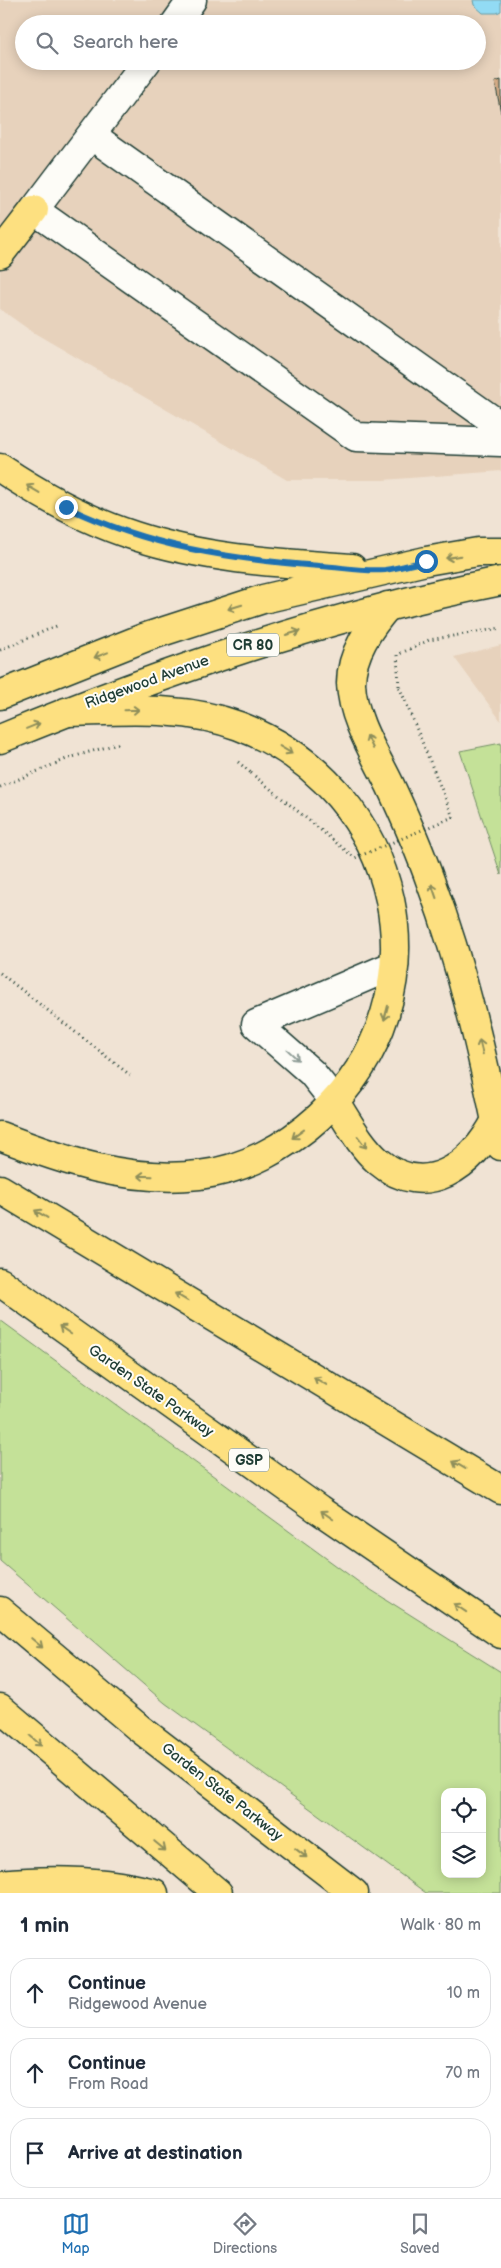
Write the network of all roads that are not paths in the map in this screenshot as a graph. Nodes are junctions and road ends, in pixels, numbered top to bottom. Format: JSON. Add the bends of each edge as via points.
{"nodes":[{"id":1,"x":192,"y":0,"type":"edge"},
{"id":2,"x":181,"y":15,"type":"edge"},
{"id":3,"x":140,"y":70,"type":"edge"},
{"id":4,"x":91,"y":135,"type":"junction"},
{"id":5,"x":34,"y":210,"type":"junction"},
{"id":6,"x":0,"y":254,"type":"edge"},
{"id":7,"x":501,"y":426,"type":"edge"},
{"id":8,"x":501,"y":442,"type":"edge"},
{"id":9,"x":0,"y":468,"type":"edge"},
{"id":10,"x":501,"y":552,"type":"edge"},
{"id":11,"x":384,"y":570,"type":"junction"},
{"id":12,"x":501,"y":581,"type":"edge"},
{"id":13,"x":388,"y":606,"type":"junction"},
{"id":14,"x":0,"y":695,"type":"edge"},
{"id":15,"x":66,"y":712,"type":"junction"},
{"id":16,"x":0,"y":740,"type":"edge"},
{"id":17,"x":394,"y":965,"type":"junction"},
{"id":18,"x":335,"y":1102,"type":"junction"},
{"id":19,"x":498,"y":1133,"type":"edge"},
{"id":20,"x":0,"y":1136,"type":"edge"},
{"id":21,"x":0,"y":1189,"type":"edge"},
{"id":22,"x":0,"y":1282,"type":"edge"},
{"id":23,"x":501,"y":1490,"type":"edge"},
{"id":24,"x":0,"y":1611,"type":"edge"},
{"id":25,"x":501,"y":1634,"type":"edge"},
{"id":26,"x":0,"y":1708,"type":"edge"},
{"id":27,"x":0,"y":1884,"type":"edge"},
{"id":28,"x":154,"y":1893,"type":"edge"},
{"id":29,"x":218,"y":1893,"type":"edge"},
{"id":30,"x":354,"y":1893,"type":"edge"}],
"edges":[{"from":1,"to":2,"type":"lane"},
{"from":3,"to":4,"type":"lane"},
{"from":4,"to":5,"type":"lane"},
{"from":4,"to":7,"type":"lane"},
{"from":5,"to":6,"type":"main road"},
{"from":5,"to":8,"type":"lane","via":[[356,436]]},
{"from":11,"to":9,"type":"main road","one_way":true,"via":[[272,562],[176,547],[100,523],[36,492]]},
{"from":10,"to":11,"type":"main road","one_way":true,"via":[[478,552]]},
{"from":11,"to":14,"type":"main road","one_way":true,"via":[[206,616]]},
{"from":12,"to":13,"type":"main road","name":"Ridgewood Avenue","number":"CR 80"},
{"from":15,"to":13,"type":"main road","name":"Ridgewood Avenue","number":"CR 80","one_way":true,"via":[[208,659]]},
{"from":19,"to":13,"type":"main road","one_way":true,"via":[[471,1003],[451,940],[407,822],[354,704],[351,682],[354,661],[364,638]]},
{"from":16,"to":15,"type":"main road","name":"Ridgewood Avenue","number":"CR 80","one_way":true},
{"from":15,"to":17,"type":"main road","one_way":true,"via":[[149,710],[205,715],[239,726],[296,756],[342,797],[372,844],[390,904],[395,934]]},
{"from":17,"to":18,"type":"main road","one_way":true,"via":[[382,1026],[366,1060]]},
{"from":17,"to":18,"type":"lane","one_way":true,"via":[[256,1024],[312,1073]]},
{"from":18,"to":19,"type":"main road","one_way":true,"via":[[378,1161],[411,1178],[432,1177],[452,1171]]},
{"from":18,"to":20,"type":"main road","one_way":true,"via":[[308,1127],[260,1158],[201,1175],[136,1176],[100,1170]]},
{"from":23,"to":21,"type":"main road","one_way":true},
{"from":25,"to":22,"type":"main road","name":"Garden State Parkway","number":"GSP","one_way":true,"via":[[319,1510]]},
{"from":24,"to":30,"type":"main road","name":"Garden State Parkway","one_way":true,"via":[[139,1728]]},
{"from":26,"to":29,"type":"main road","one_way":true},
{"from":27,"to":28,"type":"main road","via":[[61,1881],[132,1887]]}]}
